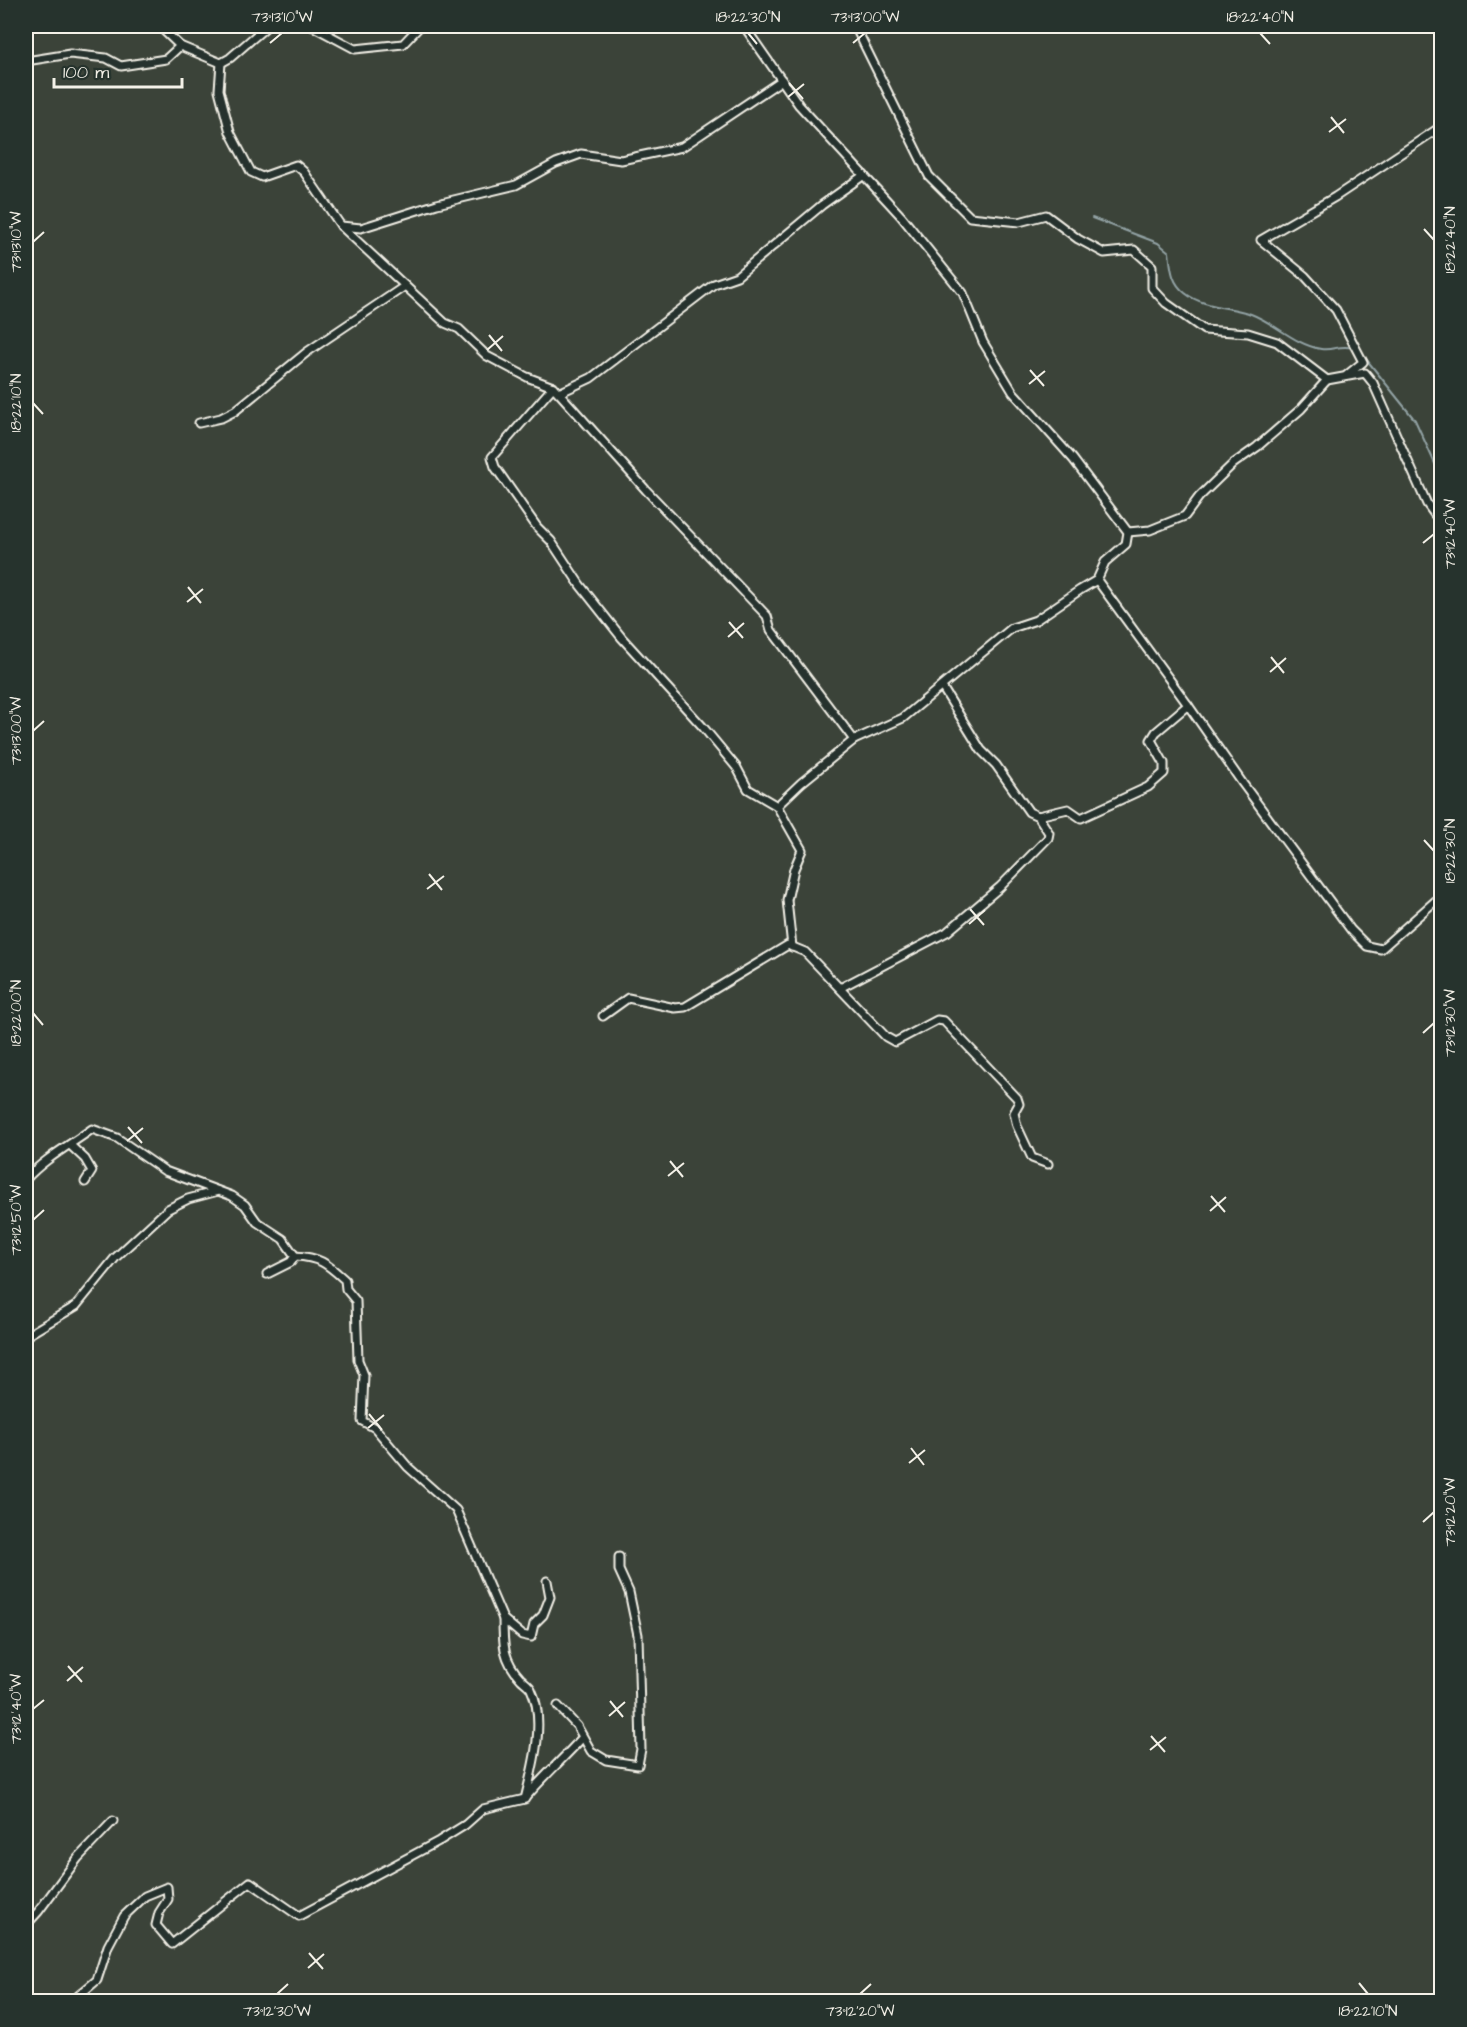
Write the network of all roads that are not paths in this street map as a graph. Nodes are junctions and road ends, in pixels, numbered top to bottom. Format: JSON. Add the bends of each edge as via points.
{"nodes":[{"id":1,"x":159,"y":26,"type":"edge"},
{"id":2,"x":267,"y":26,"type":"edge"},
{"id":3,"x":312,"y":26,"type":"edge"},
{"id":4,"x":420,"y":26,"type":"edge"},
{"id":5,"x":744,"y":26,"type":"edge"},
{"id":6,"x":855,"y":26,"type":"edge"},
{"id":7,"x":180,"y":46,"type":"junction"},
{"id":8,"x":26,"y":61,"type":"edge"},
{"id":9,"x":221,"y":63,"type":"junction"},
{"id":10,"x":782,"y":80,"type":"junction"},
{"id":11,"x":1442,"y":126,"type":"edge"},
{"id":12,"x":864,"y":175,"type":"junction"},
{"id":13,"x":341,"y":226,"type":"junction"},
{"id":14,"x":405,"y":286,"type":"junction"},
{"id":15,"x":1344,"y":377,"type":"junction"},
{"id":16,"x":1327,"y":380,"type":"junction"},
{"id":17,"x":553,"y":387,"type":"junction"},
{"id":18,"x":559,"y":393,"type":"junction"},
{"id":19,"x":199,"y":423,"type":"dead end"},
{"id":20,"x":1442,"y":518,"type":"edge"},
{"id":21,"x":1128,"y":532,"type":"junction"},
{"id":22,"x":1097,"y":580,"type":"junction"},
{"id":23,"x":942,"y":687,"type":"junction"},
{"id":24,"x":1188,"y":705,"type":"junction"},
{"id":25,"x":854,"y":740,"type":"junction"},
{"id":26,"x":777,"y":806,"type":"junction"},
{"id":27,"x":1038,"y":816,"type":"junction"},
{"id":28,"x":1442,"y":895,"type":"edge"},
{"id":29,"x":792,"y":947,"type":"junction"},
{"id":30,"x":840,"y":988,"type":"junction"},
{"id":31,"x":603,"y":1016,"type":"dead end"},
{"id":32,"x":70,"y":1145,"type":"junction"},
{"id":33,"x":1048,"y":1164,"type":"dead end"},
{"id":34,"x":26,"y":1179,"type":"edge"},
{"id":35,"x":85,"y":1182,"type":"dead end"},
{"id":36,"x":218,"y":1191,"type":"junction"},
{"id":37,"x":295,"y":1256,"type":"junction"},
{"id":38,"x":267,"y":1274,"type":"dead end"},
{"id":39,"x":26,"y":1336,"type":"edge"},
{"id":40,"x":619,"y":1557,"type":"dead end"},
{"id":41,"x":547,"y":1581,"type":"dead end"},
{"id":42,"x":503,"y":1619,"type":"junction"},
{"id":43,"x":558,"y":1707,"type":"dead end"},
{"id":44,"x":582,"y":1738,"type":"junction"},
{"id":45,"x":525,"y":1799,"type":"junction"},
{"id":46,"x":113,"y":1821,"type":"dead end"},
{"id":47,"x":26,"y":1925,"type":"edge"},
{"id":48,"x":71,"y":2001,"type":"edge"}],
"edges":[{"from":1,"to":7,"type":"street"},
{"from":2,"to":9,"type":"street"},
{"from":3,"to":4,"type":"street","via":[[355,49],[403,44]]},
{"from":5,"to":10,"type":"street"},
{"from":6,"to":16,"type":"street","via":[[929,176],[970,217],[1019,222],[1046,215],[1104,253],[1134,250],[1152,266],[1152,288],[1204,330],[1248,333],[1277,342]]},
{"from":7,"to":8,"type":"street","via":[[166,59],[121,66],[106,58],[70,54]]},
{"from":7,"to":9,"type":"street"},
{"from":9,"to":13,"type":"street","via":[[219,90],[230,132],[251,172],[262,177],[296,165]]},
{"from":10,"to":12,"type":"street","via":[[799,105]]},
{"from":10,"to":13,"type":"street","via":[[682,147],[621,160],[581,154],[516,185],[362,228]]},
{"from":11,"to":15,"type":"street","via":[[1335,198],[1261,240],[1305,276],[1336,310],[1364,362]]},
{"from":12,"to":18,"type":"street","via":[[736,276],[714,284],[591,378]]},
{"from":12,"to":21,"type":"street","via":[[963,294],[983,342],[1013,392],[1073,459]]},
{"from":13,"to":14,"type":"street"},
{"from":14,"to":17,"type":"street","via":[[487,356]]},
{"from":14,"to":19,"type":"street","via":[[307,352],[235,411]]},
{"from":15,"to":16,"type":"street"},
{"from":15,"to":20,"type":"street","via":[[1365,373],[1373,382],[1427,504]]},
{"from":16,"to":21,"type":"street","via":[[1301,410],[1233,464],[1185,516],[1150,530]]},
{"from":17,"to":18,"type":"street"},
{"from":17,"to":26,"type":"street","via":[[492,457],[495,467],[622,638],[710,735],[737,768],[748,789]]},
{"from":18,"to":25,"type":"street","via":[[766,616],[771,630]]},
{"from":21,"to":22,"type":"street","via":[[1126,544],[1105,562]]},
{"from":22,"to":23,"type":"street","via":[[1036,621],[1012,628]]},
{"from":22,"to":24,"type":"street"},
{"from":23,"to":25,"type":"street","via":[[903,718]]},
{"from":23,"to":27,"type":"street","via":[[981,750],[1029,812]]},
{"from":24,"to":27,"type":"street","via":[[1155,732],[1151,740],[1164,763],[1164,774],[1148,787],[1081,818],[1068,809]]},
{"from":24,"to":28,"type":"street","via":[[1328,900],[1367,946],[1381,949]]},
{"from":25,"to":26,"type":"street"},
{"from":26,"to":29,"type":"street","via":[[802,850],[787,900]]},
{"from":27,"to":30,"type":"street","via":[[1048,838],[1000,887],[947,932]]},
{"from":29,"to":30,"type":"street","via":[[805,952]]},
{"from":29,"to":31,"type":"street","via":[[788,945],[685,1007],[628,998]]},
{"from":30,"to":33,"type":"street","via":[[894,1041],[937,1020],[944,1021],[1017,1098],[1017,1126],[1032,1158]]},
{"from":32,"to":34,"type":"street","via":[[40,1164]]},
{"from":32,"to":35,"type":"street","via":[[92,1171]]},
{"from":32,"to":36,"type":"street","via":[[92,1129],[117,1138],[165,1171]]},
{"from":36,"to":37,"type":"street","via":[[244,1205],[257,1222],[283,1239]]},
{"from":36,"to":39,"type":"street","via":[[168,1209],[115,1258],[76,1306]]},
{"from":37,"to":38,"type":"street"},
{"from":37,"to":42,"type":"street","via":[[313,1256],[345,1280],[346,1289],[356,1300],[358,1360],[364,1375],[362,1421],[375,1428],[408,1467],[456,1510]]},
{"from":40,"to":44,"type":"street","via":[[619,1570],[629,1592],[638,1635],[638,1765],[601,1758]]},
{"from":41,"to":42,"type":"street","via":[[550,1597],[531,1637],[522,1635]]},
{"from":42,"to":45,"type":"street","via":[[505,1656],[530,1687],[538,1722]]},
{"from":43,"to":44,"type":"street","via":[[578,1726]]},
{"from":44,"to":45,"type":"street"},
{"from":45,"to":48,"type":"street","via":[[483,1809],[439,1841],[299,1916],[250,1882],[172,1944],[156,1925],[168,1899],[167,1887],[146,1896],[124,1916],[108,1946],[97,1980]]},
{"from":46,"to":47,"type":"street","via":[[78,1858]]}]}
